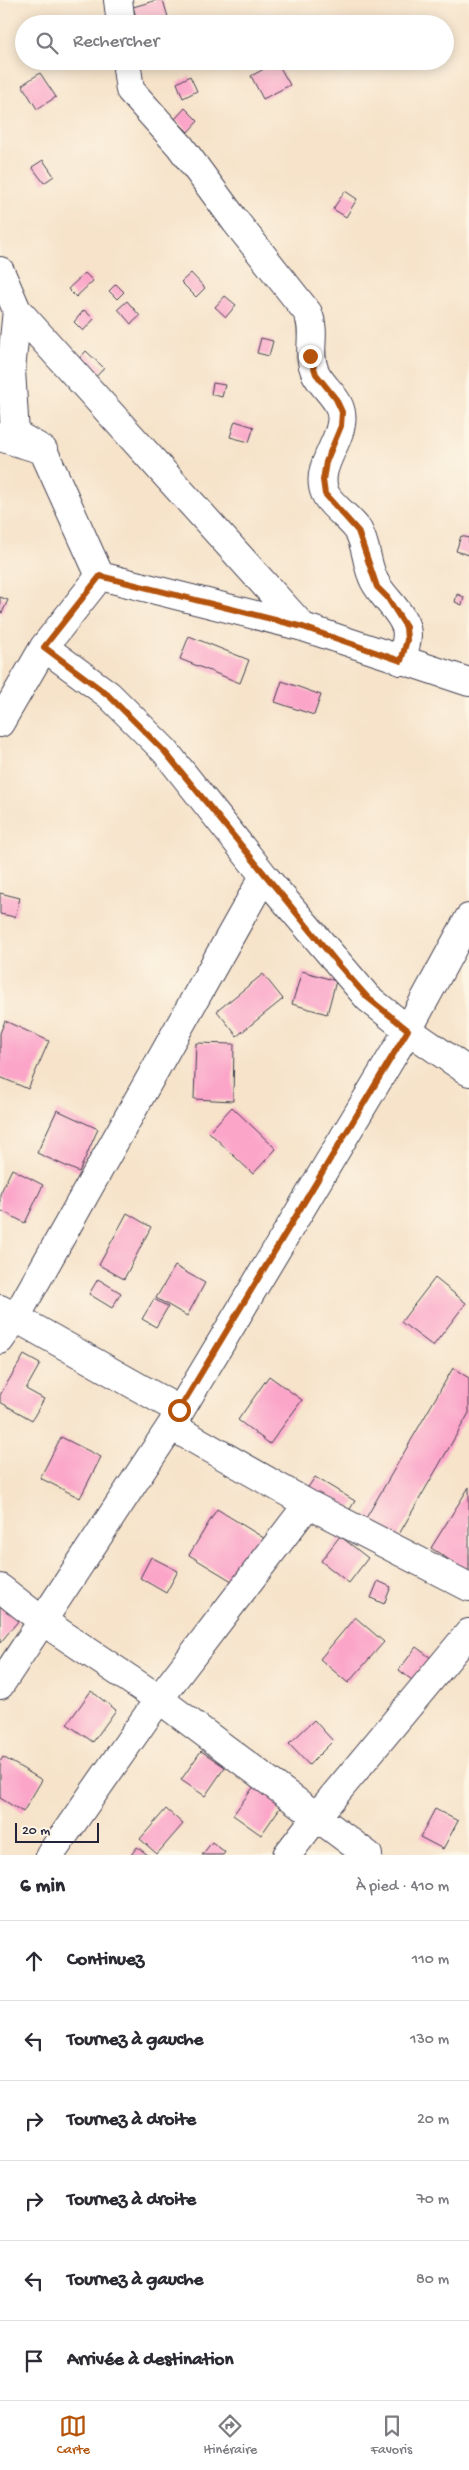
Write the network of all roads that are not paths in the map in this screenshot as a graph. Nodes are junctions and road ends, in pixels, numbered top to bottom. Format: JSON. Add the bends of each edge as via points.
{"nodes":[{"id":1,"x":118,"y":0,"type":"edge"},
{"id":2,"x":120,"y":15,"type":"edge"},
{"id":3,"x":127,"y":70,"type":"edge"},
{"id":4,"x":0,"y":271,"type":"edge"},
{"id":5,"x":17,"y":310,"type":"junction"},
{"id":6,"x":0,"y":437,"type":"edge"},
{"id":7,"x":43,"y":450,"type":"junction"},
{"id":8,"x":100,"y":576,"type":"junction"},
{"id":9,"x":303,"y":627,"type":"junction"},
{"id":10,"x":44,"y":647,"type":"junction"},
{"id":11,"x":401,"y":661,"type":"junction"},
{"id":12,"x":469,"y":682,"type":"edge"},
{"id":13,"x":0,"y":723,"type":"edge"},
{"id":14,"x":264,"y":876,"type":"junction"},
{"id":15,"x":469,"y":918,"type":"edge"},
{"id":16,"x":408,"y":1030,"type":"junction"},
{"id":17,"x":469,"y":1072,"type":"edge"},
{"id":18,"x":8,"y":1313,"type":"edge"},
{"id":19,"x":0,"y":1340,"type":"edge"},
{"id":20,"x":175,"y":1418,"type":"junction"},
{"id":21,"x":308,"y":1504,"type":"junction"},
{"id":22,"x":469,"y":1587,"type":"edge"},
{"id":23,"x":0,"y":1588,"type":"edge"},
{"id":24,"x":41,"y":1620,"type":"junction"},
{"id":25,"x":469,"y":1632,"type":"edge"},
{"id":26,"x":0,"y":1685,"type":"edge"},
{"id":27,"x":159,"y":1699,"type":"junction"},
{"id":28,"x":316,"y":1816,"type":"junction"},
{"id":29,"x":50,"y":1855,"type":"edge"},
{"id":30,"x":287,"y":1855,"type":"edge"},
{"id":31,"x":368,"y":1855,"type":"edge"}],
"edges":[{"from":1,"to":2,"type":"street"},
{"from":3,"to":11,"type":"street","via":[[130,90],[180,146],[308,313],[313,326],[310,356],[316,374],[342,412],[341,426],[326,462],[325,494],[358,531],[377,587],[406,627],[407,640]]},
{"from":4,"to":5,"type":"street"},
{"from":5,"to":7,"type":"street","via":[[12,370],[15,434]]},
{"from":5,"to":9,"type":"street"},
{"from":6,"to":7,"type":"street"},
{"from":7,"to":8,"type":"street"},
{"from":8,"to":9,"type":"street"},
{"from":8,"to":10,"type":"street"},
{"from":9,"to":11,"type":"street"},
{"from":10,"to":13,"type":"street"},
{"from":10,"to":14,"type":"street","via":[[108,695],[165,752]]},
{"from":11,"to":12,"type":"street"},
{"from":14,"to":16,"type":"street","via":[[368,998]]},
{"from":14,"to":18,"type":"street"},
{"from":15,"to":16,"type":"street"},
{"from":16,"to":17,"type":"street"},
{"from":16,"to":20,"type":"street"},
{"from":18,"to":19,"type":"street"},
{"from":18,"to":20,"type":"street"},
{"from":20,"to":21,"type":"street"},
{"from":20,"to":24,"type":"street"},
{"from":21,"to":22,"type":"street"},
{"from":21,"to":27,"type":"street"},
{"from":23,"to":24,"type":"street"},
{"from":24,"to":26,"type":"street"},
{"from":24,"to":27,"type":"street"},
{"from":25,"to":28,"type":"street"},
{"from":27,"to":28,"type":"street"},
{"from":27,"to":29,"type":"street"},
{"from":28,"to":30,"type":"street"},
{"from":28,"to":31,"type":"street"}]}
